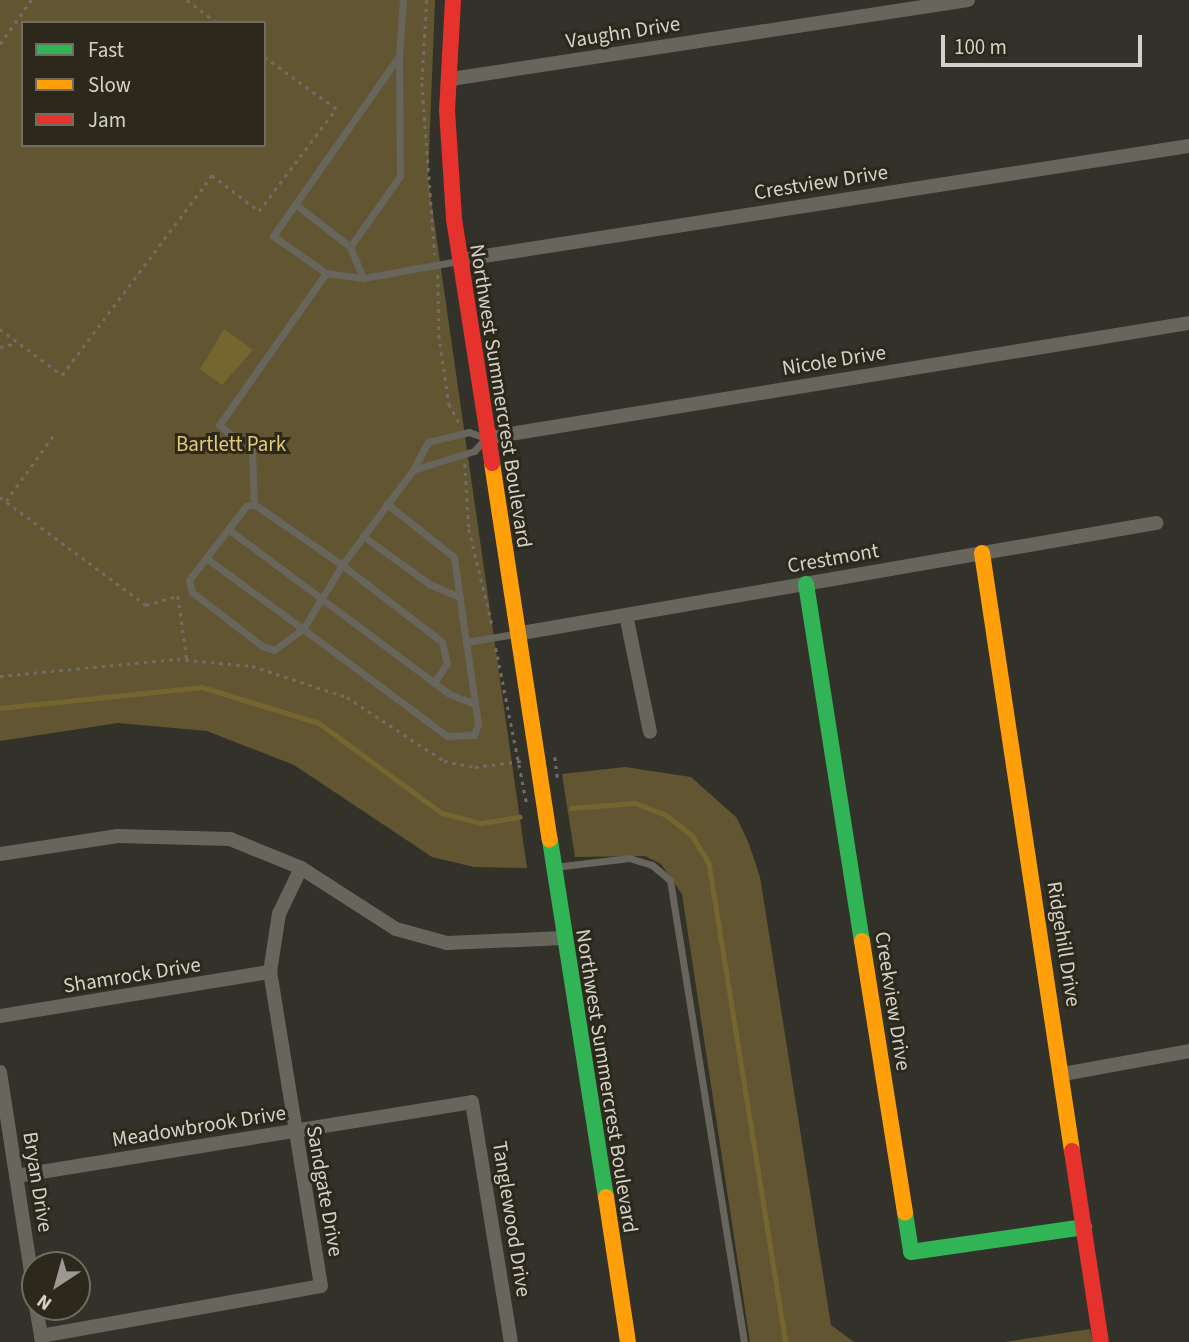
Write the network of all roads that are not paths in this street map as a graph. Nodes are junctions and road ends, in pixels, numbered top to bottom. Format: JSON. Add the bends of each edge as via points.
{"nodes":[{"id":1,"x":403,"y":0,"type":"edge"},
{"id":2,"x":453,"y":0,"type":"edge"},
{"id":3,"x":968,"y":0,"type":"edge"},
{"id":4,"x":399,"y":56,"type":"junction"},
{"id":5,"x":451,"y":79,"type":"junction"},
{"id":6,"x":1189,"y":146,"type":"edge"},
{"id":7,"x":296,"y":204,"type":"junction"},
{"id":8,"x":350,"y":247,"type":"junction"},
{"id":9,"x":459,"y":260,"type":"junction"},
{"id":10,"x":326,"y":273,"type":"junction"},
{"id":11,"x":363,"y":278,"type":"junction"},
{"id":12,"x":1189,"y":323,"type":"edge"},
{"id":13,"x":486,"y":438,"type":"junction"},
{"id":14,"x":413,"y":470,"type":"junction"},
{"id":15,"x":254,"y":504,"type":"junction"},
{"id":16,"x":387,"y":504,"type":"junction"},
{"id":17,"x":1156,"y":523,"type":"dead end"},
{"id":18,"x":228,"y":529,"type":"junction"},
{"id":19,"x":363,"y":536,"type":"junction"},
{"id":20,"x":982,"y":553,"type":"junction"},
{"id":21,"x":206,"y":558,"type":"junction"},
{"id":22,"x":342,"y":565,"type":"junction"},
{"id":23,"x":806,"y":584,"type":"junction"},
{"id":24,"x":460,"y":597,"type":"junction"},
{"id":25,"x":320,"y":600,"type":"junction"},
{"id":26,"x":626,"y":615,"type":"junction"},
{"id":27,"x":303,"y":629,"type":"junction"},
{"id":28,"x":516,"y":634,"type":"junction"},
{"id":29,"x":466,"y":642,"type":"junction"},
{"id":30,"x":434,"y":683,"type":"junction"},
{"id":31,"x":475,"y":704,"type":"junction"},
{"id":32,"x":650,"y":732,"type":"dead end"},
{"id":33,"x":0,"y":853,"type":"edge"},
{"id":34,"x":300,"y":868,"type":"junction"},
{"id":35,"x":552,"y":868,"type":"junction"},
{"id":36,"x":564,"y":938,"type":"junction"},
{"id":37,"x":270,"y":972,"type":"junction"},
{"id":38,"x":0,"y":1016,"type":"edge"},
{"id":39,"x":1189,"y":1051,"type":"edge"},
{"id":40,"x":0,"y":1072,"type":"edge"},
{"id":41,"x":1063,"y":1074,"type":"junction"},
{"id":42,"x":472,"y":1102,"type":"joint"},
{"id":43,"x":293,"y":1133,"type":"junction"},
{"id":44,"x":16,"y":1176,"type":"junction"},
{"id":45,"x":1084,"y":1227,"type":"junction"},
{"id":46,"x":28,"y":1251,"type":"edge"},
{"id":47,"x":38,"y":1321,"type":"edge"},
{"id":48,"x":41,"y":1339,"type":"edge"},
{"id":49,"x":511,"y":1342,"type":"edge"},
{"id":50,"x":628,"y":1342,"type":"edge"},
{"id":51,"x":744,"y":1342,"type":"edge"},
{"id":52,"x":1101,"y":1342,"type":"edge"}],
"edges":[{"from":1,"to":4,"type":"lane"},
{"from":2,"to":5,"type":"street","name":"Northwest Summercrest Boulevard"},
{"from":3,"to":5,"type":"street","name":"Vaughn Drive"},
{"from":4,"to":7,"type":"lane"},
{"from":4,"to":8,"type":"lane","via":[[400,176]]},
{"from":5,"to":9,"type":"street","name":"Northwest Summercrest Boulevard","via":[[447,110]]},
{"from":6,"to":9,"type":"street","name":"Crestview Drive"},
{"from":7,"to":8,"type":"lane"},
{"from":7,"to":10,"type":"lane","via":[[273,236]]},
{"from":8,"to":11,"type":"lane"},
{"from":9,"to":11,"type":"lane"},
{"from":9,"to":13,"type":"street","name":"Northwest Summercrest Boulevard"},
{"from":10,"to":11,"type":"lane"},
{"from":10,"to":15,"type":"lane","via":[[219,425],[252,451]]},
{"from":12,"to":13,"type":"street","name":"Nicole Drive"},
{"from":13,"to":14,"type":"lane","via":[[464,453]]},
{"from":13,"to":14,"type":"lane","via":[[462,433],[428,442]]},
{"from":13,"to":28,"type":"street","name":"Northwest Summercrest Boulevard"},
{"from":14,"to":16,"type":"lane"},
{"from":15,"to":18,"type":"lane","via":[[246,506]]},
{"from":15,"to":22,"type":"lane"},
{"from":16,"to":19,"type":"lane"},
{"from":16,"to":24,"type":"lane","via":[[454,557]]},
{"from":17,"to":20,"type":"street","name":"Crestmont"},
{"from":18,"to":21,"type":"lane"},
{"from":18,"to":25,"type":"lane"},
{"from":19,"to":22,"type":"lane"},
{"from":19,"to":24,"type":"lane"},
{"from":20,"to":23,"type":"street","name":"Crestmont"},
{"from":20,"to":41,"type":"street","name":"Ridgehill Drive"},
{"from":21,"to":27,"type":"lane"},
{"from":21,"to":27,"type":"lane","via":[[189,580],[192,592],[262,646],[274,650]]},
{"from":22,"to":25,"type":"lane"},
{"from":22,"to":30,"type":"lane","via":[[442,642],[447,663]]},
{"from":23,"to":26,"type":"street","name":"Crestmont"},
{"from":23,"to":45,"type":"street","name":"Creekview Drive","via":[[911,1252]]},
{"from":24,"to":29,"type":"lane"},
{"from":25,"to":27,"type":"lane"},
{"from":25,"to":30,"type":"lane"},
{"from":26,"to":28,"type":"street","name":"Crestmont"},
{"from":26,"to":32,"type":"street"},
{"from":27,"to":31,"type":"lane","via":[[447,736],[474,735]]},
{"from":28,"to":29,"type":"lane"},
{"from":28,"to":35,"type":"street","name":"Northwest Summercrest Boulevard"},
{"from":29,"to":31,"type":"lane"},
{"from":30,"to":31,"type":"lane"},
{"from":33,"to":34,"type":"street","via":[[180,833],[230,839]]},
{"from":34,"to":36,"type":"street","via":[[396,929],[434,939],[505,945]]},
{"from":34,"to":37,"type":"street","name":"Sandgate Drive","via":[[279,915]]},
{"from":35,"to":36,"type":"street","name":"Northwest Summercrest Boulevard"},
{"from":35,"to":51,"type":"lane","via":[[629,858],[652,865],[670,880]]},
{"from":36,"to":50,"type":"street","name":"Northwest Summercrest Boulevard"},
{"from":37,"to":38,"type":"street","name":"Shamrock Drive"},
{"from":37,"to":43,"type":"street","name":"Sandgate Drive"},
{"from":39,"to":41,"type":"street"},
{"from":40,"to":44,"type":"street","name":"Bryan Drive"},
{"from":41,"to":45,"type":"street","name":"Ridgehill Drive"},
{"from":42,"to":43,"type":"street","name":"Meadowbrook Drive"},
{"from":42,"to":49,"type":"street","name":"Tanglewood Drive"},
{"from":43,"to":44,"type":"street","name":"Meadowbrook Drive"},
{"from":43,"to":48,"type":"street","name":"Sandgate Drive","via":[[321,1286]]},
{"from":44,"to":46,"type":"street","name":"Bryan Drive"},
{"from":45,"to":52,"type":"street","name":"Ridgehill Drive"},
{"from":47,"to":48,"type":"street"}]}
